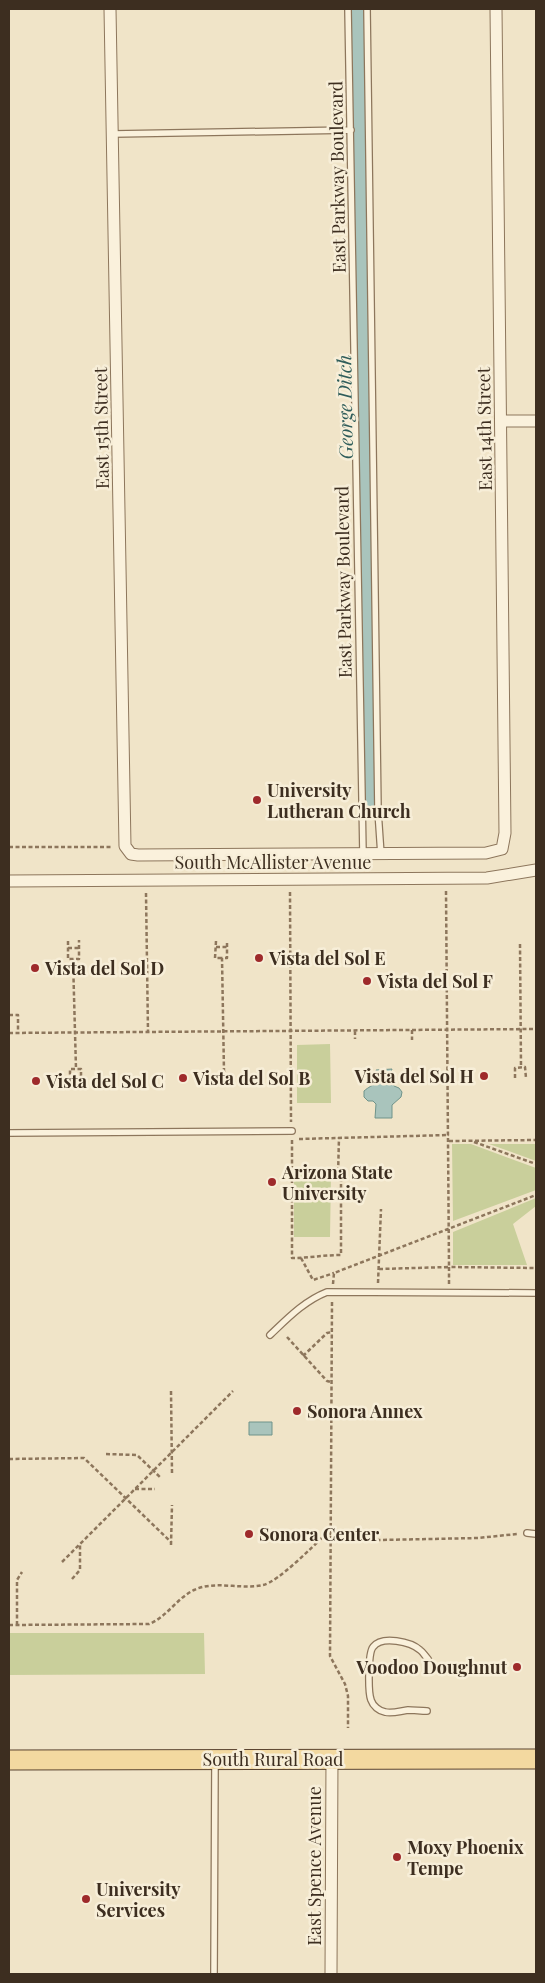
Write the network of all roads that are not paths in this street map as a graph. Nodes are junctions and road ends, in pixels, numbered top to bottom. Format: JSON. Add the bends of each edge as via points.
{"nodes":[{"id":1,"x":110,"y":9,"type":"edge"},
{"id":2,"x":348,"y":9,"type":"edge"},
{"id":3,"x":367,"y":9,"type":"edge"},
{"id":4,"x":496,"y":9,"type":"edge"},
{"id":5,"x":351,"y":130,"type":"junction"},
{"id":6,"x":113,"y":134,"type":"junction"},
{"id":7,"x":501,"y":421,"type":"junction"},
{"id":8,"x":536,"y":421,"type":"edge"},
{"id":9,"x":125,"y":846,"type":"joint"},
{"id":10,"x":502,"y":849,"type":"joint"},
{"id":11,"x":363,"y":854,"type":"junction"},
{"id":12,"x":381,"y":854,"type":"junction"},
{"id":13,"x":536,"y":870,"type":"edge"},
{"id":14,"x":9,"y":881,"type":"edge"},
{"id":15,"x":292,"y":1131,"type":"road end"},
{"id":16,"x":9,"y":1133,"type":"edge"},
{"id":17,"x":536,"y":1293,"type":"edge"},
{"id":18,"x":270,"y":1335,"type":"dead end"},
{"id":19,"x":527,"y":1533,"type":"road end"},
{"id":20,"x":536,"y":1534,"type":"edge"},
{"id":21,"x":428,"y":1659,"type":"dead end"},
{"id":22,"x":427,"y":1711,"type":"dead end"},
{"id":23,"x":332,"y":1758,"type":"junction"},
{"id":24,"x":215,"y":1759,"type":"junction"},
{"id":25,"x":536,"y":1759,"type":"edge"},
{"id":26,"x":9,"y":1760,"type":"edge"},
{"id":27,"x":214,"y":1974,"type":"edge"},
{"id":28,"x":330,"y":1974,"type":"edge"}],
"edges":[{"from":1,"to":6,"type":"street","name":"East 15th Street"},
{"from":2,"to":5,"type":"lane","name":"East Parkway Boulevard"},
{"from":3,"to":12,"type":"lane","name":"East Parkway Boulevard"},
{"from":4,"to":7,"type":"street","name":"East 14th Street"},
{"from":5,"to":6,"type":"lane"},
{"from":5,"to":11,"type":"lane","name":"East Parkway Boulevard"},
{"from":6,"to":9,"type":"street","name":"East 15th Street"},
{"from":7,"to":8,"type":"street"},
{"from":7,"to":10,"type":"street","name":"East 14th Street","via":[[505,833]]},
{"from":9,"to":11,"type":"street","name":"South McAllister Avenue","via":[[131,854],[138,855]]},
{"from":10,"to":12,"type":"street","name":"South McAllister Avenue","via":[[486,853]]},
{"from":11,"to":12,"type":"street","name":"South McAllister Avenue"},
{"from":13,"to":14,"type":"street","name":"South McAllister Avenue","via":[[487,878]]},
{"from":15,"to":16,"type":"lane"},
{"from":17,"to":18,"type":"lane","via":[[326,1292],[294,1312]]},
{"from":19,"to":20,"type":"lane"},
{"from":21,"to":22,"type":"lane","via":[[419,1649],[394,1641],[383,1641],[374,1646],[370,1655],[371,1700],[377,1708],[393,1713]]},
{"from":23,"to":24,"type":"main road","name":"South Rural Road"},
{"from":23,"to":25,"type":"main road","name":"South Rural Road"},
{"from":23,"to":28,"type":"street","name":"East Spence Avenue"},
{"from":24,"to":26,"type":"main road","name":"South Rural Road"},
{"from":24,"to":27,"type":"lane"}]}
